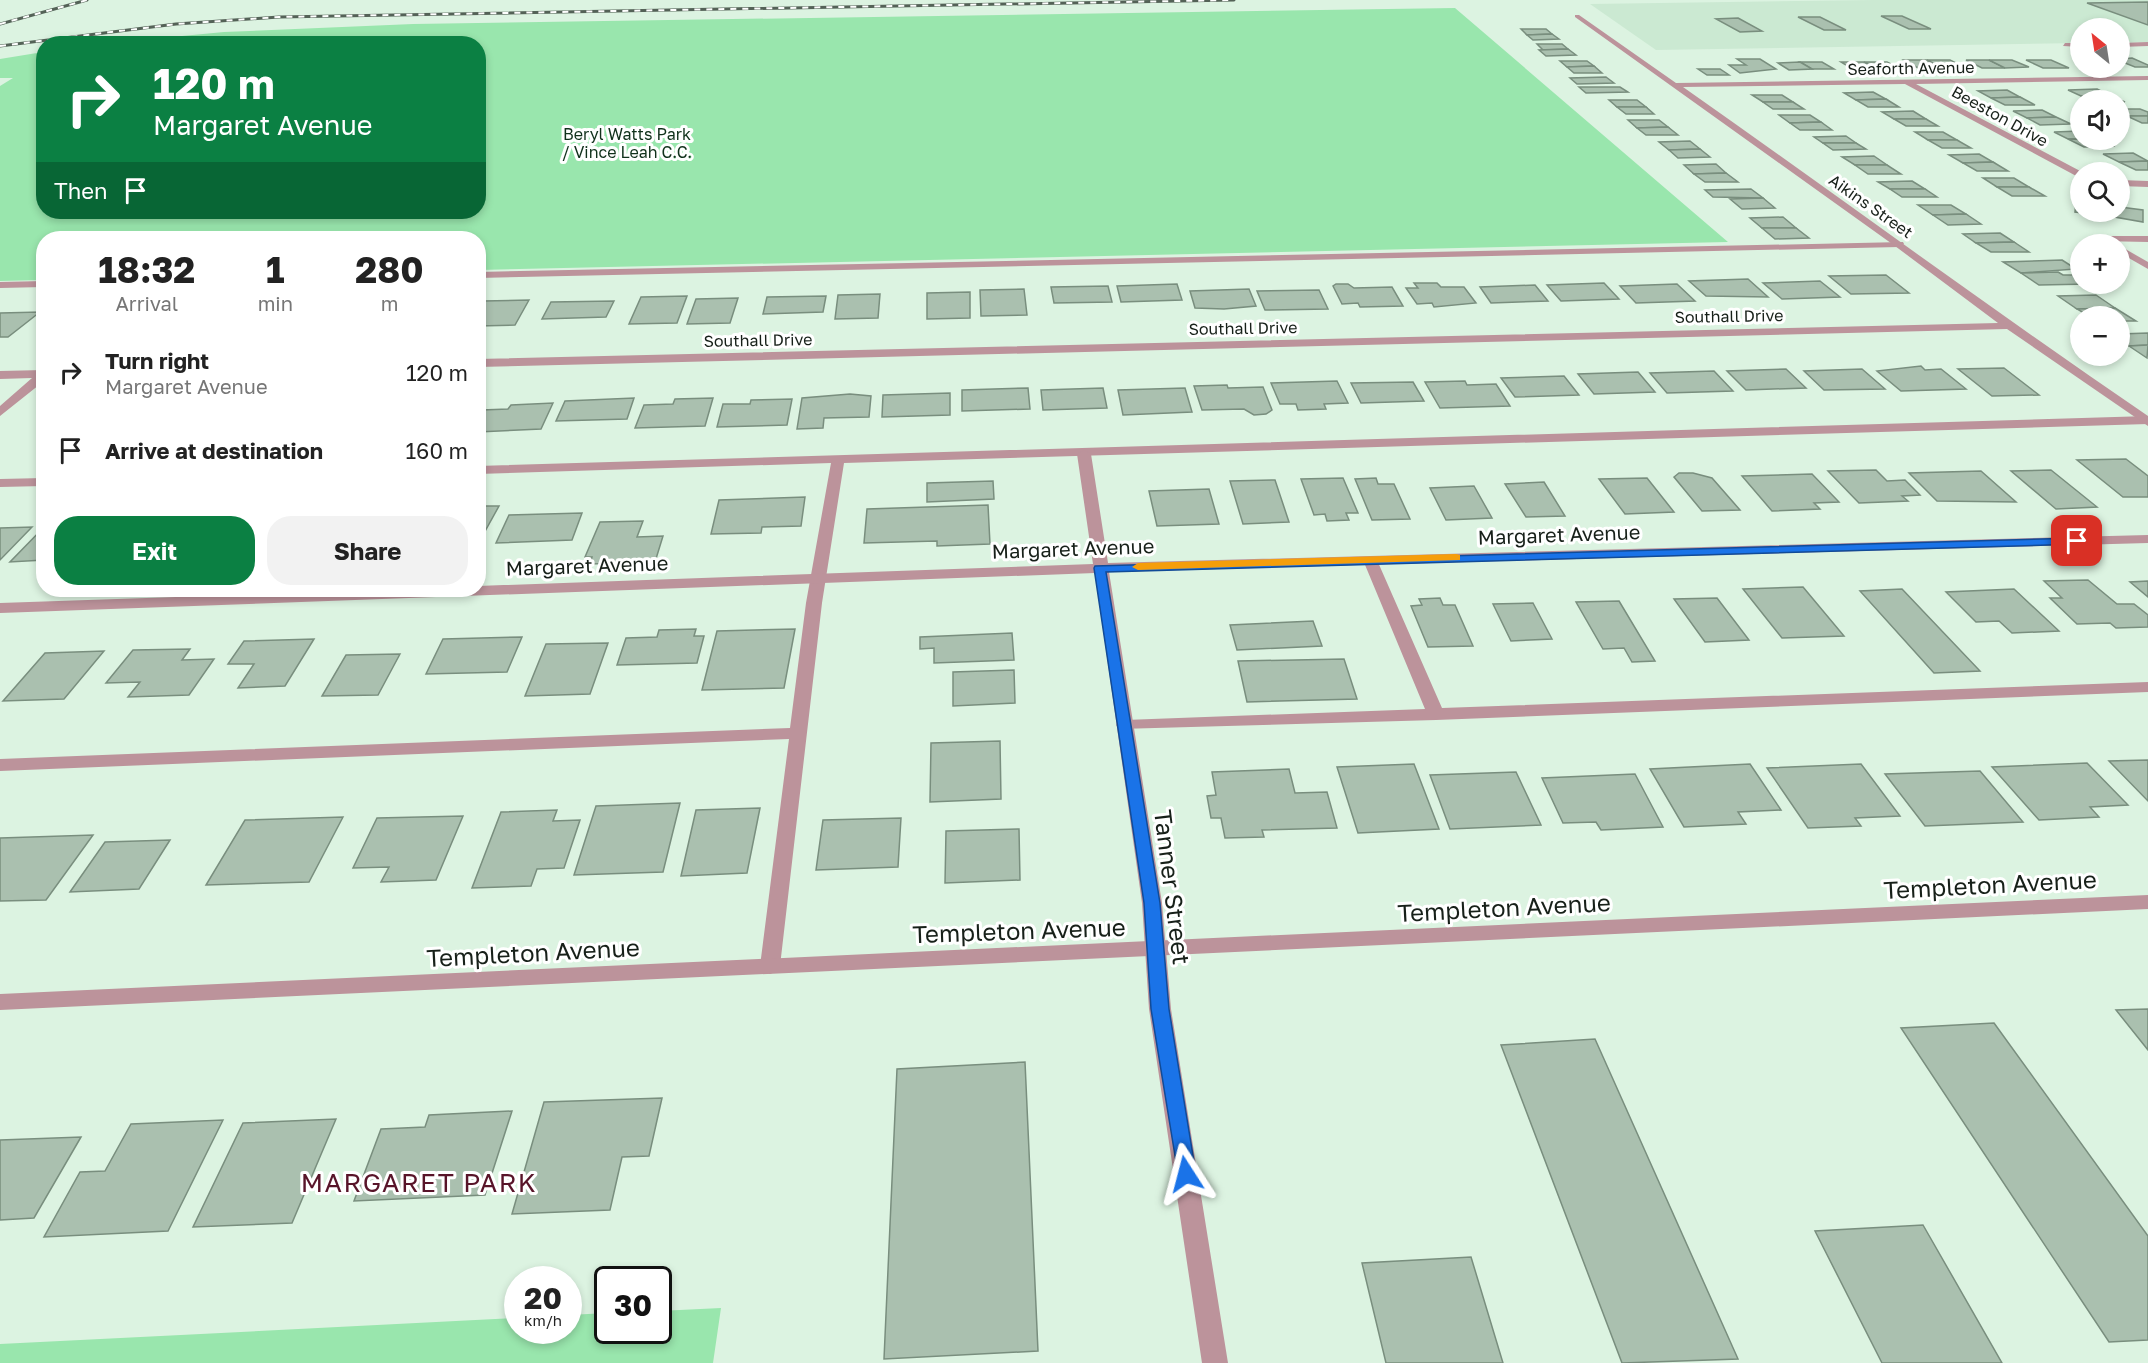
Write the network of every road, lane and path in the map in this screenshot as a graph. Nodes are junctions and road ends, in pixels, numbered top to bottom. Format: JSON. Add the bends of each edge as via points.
{"nodes":[{"id":1,"x":1577,"y":16,"type":"dead end"},
{"id":2,"x":2148,"y":44,"type":"edge"},
{"id":3,"x":2065,"y":45,"type":"dead end"},
{"id":4,"x":2070,"y":45,"type":"edge"},
{"id":5,"x":2130,"y":45,"type":"edge"},
{"id":6,"x":2121,"y":78,"type":"joint"},
{"id":7,"x":2130,"y":78,"type":"edge"},
{"id":8,"x":2148,"y":78,"type":"edge"},
{"id":9,"x":1906,"y":82,"type":"junction"},
{"id":10,"x":1674,"y":85,"type":"junction"},
{"id":11,"x":2141,"y":87,"type":"dead end"},
{"id":12,"x":2070,"y":170,"type":"edge"},
{"id":13,"x":2130,"y":183,"type":"edge"},
{"id":14,"x":2148,"y":184,"type":"edge"},
{"id":15,"x":2130,"y":238,"type":"edge"},
{"id":16,"x":2148,"y":238,"type":"edge"},
{"id":17,"x":1899,"y":244,"type":"junction"},
{"id":18,"x":2130,"y":255,"type":"edge"},
{"id":19,"x":2148,"y":266,"type":"edge"},
{"id":20,"x":486,"y":275,"type":"edge"},
{"id":21,"x":36,"y":284,"type":"edge"},
{"id":22,"x":0,"y":285,"type":"edge"},
{"id":23,"x":2009,"y":326,"type":"junction"},
{"id":24,"x":486,"y":363,"type":"edge"},
{"id":25,"x":36,"y":374,"type":"edge"},
{"id":26,"x":0,"y":375,"type":"edge"},
{"id":27,"x":36,"y":381,"type":"edge"},
{"id":28,"x":0,"y":412,"type":"edge"},
{"id":29,"x":2147,"y":421,"type":"edge"},
{"id":30,"x":1084,"y":454,"type":"junction"},
{"id":31,"x":838,"y":460,"type":"junction"},
{"id":32,"x":486,"y":470,"type":"edge"},
{"id":33,"x":36,"y":482,"type":"edge"},
{"id":34,"x":0,"y":483,"type":"edge"},
{"id":35,"x":2148,"y":539,"type":"edge"},
{"id":36,"x":1370,"y":560,"type":"junction"},
{"id":37,"x":1100,"y":568,"type":"junction"},
{"id":38,"x":818,"y":578,"type":"junction"},
{"id":39,"x":486,"y":590,"type":"edge"},
{"id":40,"x":300,"y":597,"type":"edge"},
{"id":41,"x":0,"y":608,"type":"edge"},
{"id":42,"x":2148,"y":687,"type":"edge"},
{"id":43,"x":1436,"y":715,"type":"junction"},
{"id":44,"x":1125,"y":725,"type":"junction"},
{"id":45,"x":798,"y":733,"type":"junction"},
{"id":46,"x":0,"y":765,"type":"edge"},
{"id":47,"x":2148,"y":902,"type":"edge"},
{"id":48,"x":1157,"y":950,"type":"junction"},
{"id":49,"x":770,"y":966,"type":"junction"},
{"id":50,"x":0,"y":1002,"type":"edge"},
{"id":51,"x":1215,"y":1363,"type":"edge"}],
"edges":[{"from":1,"to":10,"type":"street","name":"Aikins Street"},
{"from":2,"to":5,"type":"street"},
{"from":3,"to":4,"type":"street"},
{"from":6,"to":9,"type":"street","name":"Seaforth Avenue"},
{"from":6,"to":11,"type":"street"},
{"from":7,"to":8,"type":"street","name":"Seaforth Avenue"},
{"from":9,"to":10,"type":"street","name":"Seaforth Avenue"},
{"from":9,"to":12,"type":"street","name":"Beeston Drive"},
{"from":10,"to":17,"type":"street","name":"Aikins Street"},
{"from":13,"to":14,"type":"street"},
{"from":15,"to":16,"type":"street"},
{"from":17,"to":20,"type":"street"},
{"from":17,"to":23,"type":"street","name":"Aikins Street"},
{"from":18,"to":19,"type":"street"},
{"from":21,"to":22,"type":"street"},
{"from":23,"to":24,"type":"street","name":"Southall Drive"},
{"from":23,"to":29,"type":"street","name":"Aikins Street"},
{"from":25,"to":26,"type":"street"},
{"from":27,"to":28,"type":"street"},
{"from":29,"to":30,"type":"street"},
{"from":30,"to":31,"type":"street"},
{"from":30,"to":37,"type":"street","name":"Tanner Street"},
{"from":31,"to":32,"type":"street"},
{"from":31,"to":38,"type":"street"},
{"from":33,"to":34,"type":"street"},
{"from":35,"to":36,"type":"street","name":"Margaret Avenue"},
{"from":36,"to":37,"type":"street","name":"Margaret Avenue"},
{"from":36,"to":43,"type":"street"},
{"from":37,"to":38,"type":"street","name":"Margaret Avenue"},
{"from":37,"to":44,"type":"street","name":"Tanner Street"},
{"from":38,"to":39,"type":"street","name":"Margaret Avenue"},
{"from":38,"to":45,"type":"street"},
{"from":40,"to":41,"type":"street","name":"Margaret Avenue"},
{"from":42,"to":43,"type":"street"},
{"from":43,"to":44,"type":"street"},
{"from":44,"to":48,"type":"street","name":"Tanner Street"},
{"from":45,"to":46,"type":"street"},
{"from":45,"to":49,"type":"street"},
{"from":47,"to":48,"type":"street","name":"Templeton Avenue"},
{"from":48,"to":49,"type":"street","name":"Templeton Avenue"},
{"from":48,"to":51,"type":"street","name":"Tanner Street","via":[[1160,1009]]},
{"from":49,"to":50,"type":"street","name":"Templeton Avenue"}]}
